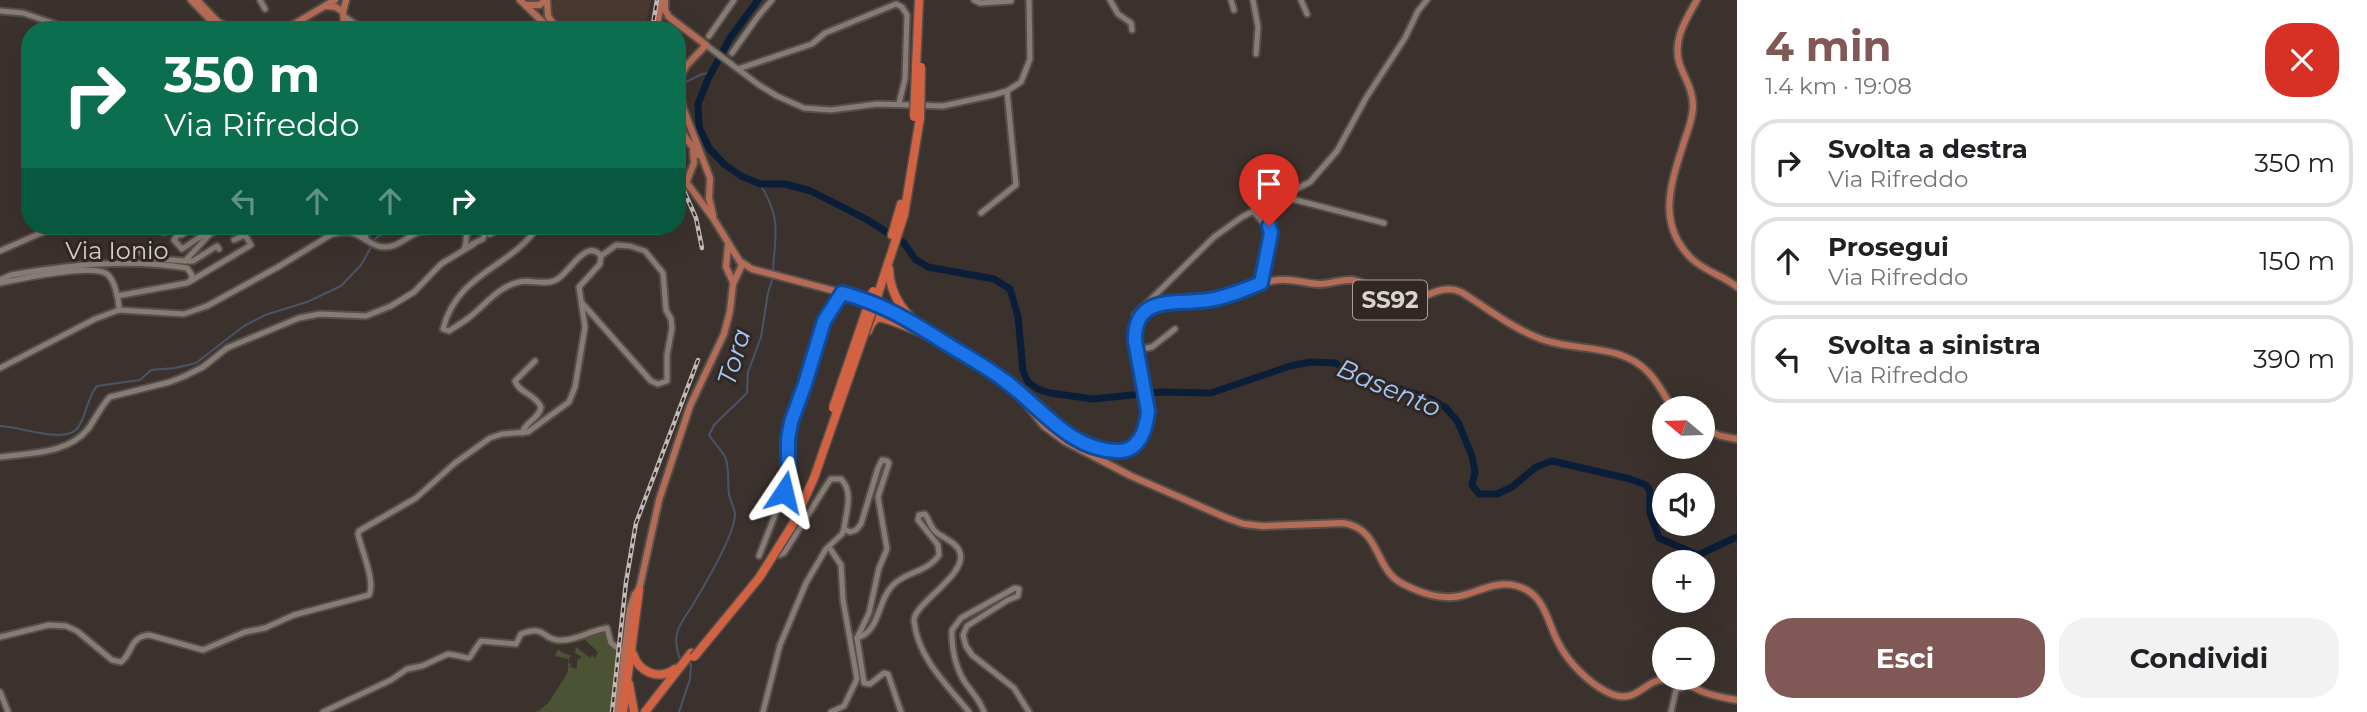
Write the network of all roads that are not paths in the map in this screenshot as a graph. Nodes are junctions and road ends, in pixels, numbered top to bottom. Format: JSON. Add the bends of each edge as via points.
{"nodes":[{"id":1,"x":191,"y":0,"type":"edge"},
{"id":2,"x":197,"y":0,"type":"edge"},
{"id":3,"x":260,"y":0,"type":"edge"},
{"id":4,"x":335,"y":0,"type":"edge"},
{"id":5,"x":346,"y":0,"type":"edge"},
{"id":6,"x":520,"y":0,"type":"edge"},
{"id":7,"x":546,"y":0,"type":"edge"},
{"id":8,"x":664,"y":0,"type":"edge"},
{"id":9,"x":734,"y":0,"type":"edge"},
{"id":10,"x":772,"y":0,"type":"edge"},
{"id":11,"x":921,"y":0,"type":"edge"},
{"id":12,"x":974,"y":0,"type":"edge"},
{"id":13,"x":1011,"y":0,"type":"edge"},
{"id":14,"x":1017,"y":0,"type":"edge"},
{"id":15,"x":1029,"y":0,"type":"edge"},
{"id":16,"x":1110,"y":0,"type":"edge"},
{"id":17,"x":1231,"y":0,"type":"edge"},
{"id":18,"x":1253,"y":0,"type":"edge"},
{"id":19,"x":1301,"y":0,"type":"edge"},
{"id":20,"x":1427,"y":0,"type":"edge"},
{"id":21,"x":1697,"y":0,"type":"edge"},
{"id":22,"x":527,"y":5,"type":"junction"},
{"id":23,"x":324,"y":6,"type":"junction"},
{"id":24,"x":265,"y":9,"type":"dead end"},
{"id":25,"x":1234,"y":10,"type":"dead end"},
{"id":26,"x":0,"y":11,"type":"edge"},
{"id":27,"x":1307,"y":13,"type":"dead end"},
{"id":28,"x":344,"y":14,"type":"junction"},
{"id":29,"x":666,"y":14,"type":"junction"},
{"id":30,"x":47,"y":21,"type":"edge"},
{"id":31,"x":211,"y":21,"type":"edge"},
{"id":32,"x":217,"y":21,"type":"edge"},
{"id":33,"x":299,"y":21,"type":"edge"},
{"id":34,"x":343,"y":21,"type":"edge"},
{"id":35,"x":352,"y":21,"type":"edge"},
{"id":36,"x":542,"y":21,"type":"edge"},
{"id":37,"x":552,"y":21,"type":"edge"},
{"id":38,"x":657,"y":21,"type":"edge"},
{"id":39,"x":657,"y":21,"type":"edge"},
{"id":40,"x":675,"y":21,"type":"edge"},
{"id":41,"x":686,"y":30,"type":"edge"},
{"id":42,"x":1132,"y":30,"type":"dead end"},
{"id":43,"x":709,"y":36,"type":"dead end"},
{"id":44,"x":706,"y":45,"type":"junction"},
{"id":45,"x":732,"y":53,"type":"dead end"},
{"id":46,"x":1256,"y":54,"type":"dead end"},
{"id":47,"x":686,"y":68,"type":"edge"},
{"id":48,"x":738,"y":69,"type":"junction"},
{"id":49,"x":1007,"y":91,"type":"junction"},
{"id":50,"x":899,"y":103,"type":"junction"},
{"id":51,"x":686,"y":116,"type":"edge"},
{"id":52,"x":686,"y":138,"type":"edge"},
{"id":53,"x":691,"y":146,"type":"junction"},
{"id":54,"x":703,"y":162,"type":"junction"},
{"id":55,"x":686,"y":180,"type":"edge"},
{"id":56,"x":689,"y":186,"type":"junction"},
{"id":57,"x":709,"y":187,"type":"junction"},
{"id":58,"x":1288,"y":193,"type":"junction"},
{"id":59,"x":1253,"y":211,"type":"junction"},
{"id":60,"x":981,"y":213,"type":"dead end"},
{"id":61,"x":713,"y":218,"type":"junction"},
{"id":62,"x":1384,"y":223,"type":"dead end"},
{"id":63,"x":36,"y":235,"type":"edge"},
{"id":64,"x":177,"y":235,"type":"edge"},
{"id":65,"x":203,"y":235,"type":"edge"},
{"id":66,"x":209,"y":235,"type":"edge"},
{"id":67,"x":330,"y":235,"type":"edge"},
{"id":68,"x":359,"y":235,"type":"edge"},
{"id":69,"x":365,"y":235,"type":"edge"},
{"id":70,"x":414,"y":235,"type":"edge"},
{"id":71,"x":457,"y":235,"type":"edge"},
{"id":72,"x":467,"y":235,"type":"edge"},
{"id":73,"x":484,"y":235,"type":"edge"},
{"id":74,"x":529,"y":235,"type":"edge"},
{"id":75,"x":366,"y":238,"type":"junction"},
{"id":76,"x":466,"y":239,"type":"junction"},
{"id":77,"x":234,"y":240,"type":"dead end"},
{"id":78,"x":474,"y":244,"type":"junction"},
{"id":79,"x":727,"y":244,"type":"junction"},
{"id":80,"x":136,"y":247,"type":"dead end"},
{"id":81,"x":219,"y":249,"type":"dead end"},
{"id":82,"x":464,"y":249,"type":"junction"},
{"id":83,"x":0,"y":251,"type":"edge"},
{"id":84,"x":888,"y":255,"type":"junction"},
{"id":85,"x":601,"y":256,"type":"junction"},
{"id":86,"x":740,"y":260,"type":"junction"},
{"id":87,"x":185,"y":261,"type":"junction"},
{"id":88,"x":728,"y":261,"type":"junction"},
{"id":89,"x":752,"y":269,"type":"junction"},
{"id":90,"x":729,"y":271,"type":"junction"},
{"id":91,"x":739,"y":272,"type":"junction"},
{"id":92,"x":0,"y":282,"type":"edge"},
{"id":93,"x":189,"y":282,"type":"junction"},
{"id":94,"x":1261,"y":283,"type":"junction"},
{"id":95,"x":733,"y":284,"type":"junction"},
{"id":96,"x":1737,"y":287,"type":"edge"},
{"id":97,"x":842,"y":293,"type":"junction"},
{"id":98,"x":876,"y":293,"type":"junction"},
{"id":99,"x":117,"y":296,"type":"junction"},
{"id":100,"x":582,"y":303,"type":"junction"},
{"id":101,"x":119,"y":310,"type":"junction"},
{"id":102,"x":1135,"y":315,"type":"dead end"},
{"id":103,"x":1175,"y":329,"type":"dead end"},
{"id":104,"x":925,"y":330,"type":"junction"},
{"id":105,"x":937,"y":338,"type":"junction"},
{"id":106,"x":1137,"y":351,"type":"junction"},
{"id":107,"x":535,"y":361,"type":"dead end"},
{"id":108,"x":0,"y":368,"type":"edge"},
{"id":109,"x":845,"y":389,"type":"junction"},
{"id":110,"x":1665,"y":396,"type":"edge"},
{"id":111,"x":1024,"y":399,"type":"junction"},
{"id":112,"x":522,"y":433,"type":"junction"},
{"id":113,"x":1715,"y":434,"type":"edge"},
{"id":114,"x":1737,"y":439,"type":"edge"},
{"id":115,"x":0,"y":457,"type":"edge"},
{"id":116,"x":844,"y":529,"type":"junction"},
{"id":117,"x":829,"y":547,"type":"junction"},
{"id":118,"x":762,"y":555,"type":"dead end"},
{"id":119,"x":779,"y":555,"type":"dead end"},
{"id":120,"x":639,"y":590,"type":"junction"},
{"id":121,"x":0,"y":637,"type":"edge"},
{"id":122,"x":857,"y":638,"type":"junction"},
{"id":123,"x":632,"y":646,"type":"junction"},
{"id":124,"x":622,"y":651,"type":"junction"},
{"id":125,"x":683,"y":663,"type":"junction"},
{"id":126,"x":862,"y":666,"type":"junction"},
{"id":127,"x":630,"y":667,"type":"junction"},
{"id":128,"x":678,"y":673,"type":"junction"},
{"id":129,"x":857,"y":679,"type":"junction"},
{"id":130,"x":1652,"y":685,"type":"edge"},
{"id":131,"x":1676,"y":690,"type":"edge"},
{"id":132,"x":1701,"y":690,"type":"edge"},
{"id":133,"x":0,"y":692,"type":"edge"},
{"id":134,"x":1737,"y":701,"type":"edge"},
{"id":135,"x":8,"y":712,"type":"edge"},
{"id":136,"x":323,"y":712,"type":"edge"},
{"id":137,"x":617,"y":712,"type":"edge"},
{"id":138,"x":623,"y":712,"type":"edge"},
{"id":139,"x":634,"y":712,"type":"edge"},
{"id":140,"x":645,"y":712,"type":"edge"},
{"id":141,"x":651,"y":712,"type":"edge"},
{"id":142,"x":763,"y":712,"type":"edge"},
{"id":143,"x":831,"y":712,"type":"edge"},
{"id":144,"x":901,"y":712,"type":"edge"},
{"id":145,"x":969,"y":712,"type":"edge"},
{"id":146,"x":984,"y":712,"type":"edge"},
{"id":147,"x":1029,"y":712,"type":"edge"},
{"id":148,"x":1671,"y":712,"type":"edge"}],
"edges":[{"from":1,"to":31,"type":"main road"},
{"from":2,"to":32,"type":"main road"},
{"from":3,"to":24,"type":"street"},
{"from":4,"to":23,"type":"main road"},
{"from":5,"to":28,"type":"main road"},
{"from":6,"to":22,"type":"main road"},
{"from":7,"to":22,"type":"main road"},
{"from":7,"to":37,"type":"main road"},
{"from":8,"to":29,"type":"main road"},
{"from":8,"to":39,"type":"main road"},
{"from":9,"to":43,"type":"street"},
{"from":10,"to":45,"type":"street"},
{"from":11,"to":84,"type":"highway","bridge":true,"via":[[917,117],[901,215]]},
{"from":12,"to":13,"type":"street"},
{"from":13,"to":14,"type":"street"},
{"from":15,"to":49,"type":"street","via":[[1028,68],[1021,82]]},
{"from":16,"to":42,"type":"street","via":[[1118,14],[1132,23]]},
{"from":17,"to":25,"type":"street"},
{"from":18,"to":46,"type":"street"},
{"from":19,"to":27,"type":"street"},
{"from":20,"to":58,"type":"street","via":[[1337,151],[1310,183]]},
{"from":21,"to":96,"type":"main road","via":[[1681,27],[1677,46],[1693,111],[1670,188],[1669,209],[1674,230],[1690,257]]},
{"from":22,"to":36,"type":"main road"},
{"from":23,"to":28,"type":"main road","via":[[336,7]]},
{"from":23,"to":33,"type":"main road"},
{"from":26,"to":30,"type":"street"},
{"from":28,"to":34,"type":"main road"},
{"from":28,"to":35,"type":"street"},
{"from":29,"to":38,"type":"main road"},
{"from":29,"to":40,"type":"main road"},
{"from":41,"to":44,"type":"main road"},
{"from":44,"to":47,"type":"main road"},
{"from":44,"to":48,"type":"street"},
{"from":48,"to":50,"type":"street","via":[[804,108]]},
{"from":48,"to":50,"type":"street","via":[[812,44],[825,33],[896,4],[907,15],[905,79]]},
{"from":49,"to":50,"type":"street","via":[[943,106]]},
{"from":49,"to":60,"type":"street","via":[[1016,185]]},
{"from":51,"to":54,"type":"main road"},
{"from":52,"to":53,"type":"main road"},
{"from":53,"to":54,"type":"main road"},
{"from":53,"to":56,"type":"main road","via":[[694,163]]},
{"from":54,"to":57,"type":"main road"},
{"from":55,"to":56,"type":"main road"},
{"from":56,"to":57,"type":"main road","via":[[702,191]]},
{"from":56,"to":61,"type":"main road"},
{"from":57,"to":61,"type":"main road"},
{"from":58,"to":59,"type":"street"},
{"from":58,"to":62,"type":"street","via":[[1292,199]]},
{"from":59,"to":94,"type":"street","via":[[1271,231]]},
{"from":59,"to":102,"type":"street","via":[[1214,237]]},
{"from":61,"to":79,"type":"main road"},
{"from":63,"to":83,"type":"street","name":"Via Ionio"},
{"from":64,"to":65,"type":"street","via":[[174,240],[182,249]]},
{"from":66,"to":87,"type":"street"},
{"from":67,"to":101,"type":"street","via":[[244,287],[184,314]]},
{"from":68,"to":75,"type":"street"},
{"from":69,"to":75,"type":"street"},
{"from":70,"to":75,"type":"street","via":[[387,247]]},
{"from":71,"to":76,"type":"street"},
{"from":72,"to":76,"type":"street"},
{"from":73,"to":78,"type":"street"},
{"from":74,"to":85,"type":"street","via":[[468,286],[444,330],[471,317],[503,289],[520,281],[554,281],[587,251]]},
{"from":76,"to":78,"type":"street"},
{"from":76,"to":82,"type":"street"},
{"from":77,"to":93,"type":"street","via":[[245,235],[251,245]]},
{"from":78,"to":82,"type":"street"},
{"from":79,"to":86,"type":"main road"},
{"from":79,"to":88,"type":"main road"},
{"from":80,"to":87,"type":"street","via":[[148,258]]},
{"from":81,"to":87,"type":"street"},
{"from":82,"to":115,"type":"street","via":[[391,306],[366,316],[299,318],[227,348],[185,376],[110,397],[88,428],[70,443]]},
{"from":84,"to":98,"type":"highway"},
{"from":84,"to":104,"type":"highway","via":[[896,299]]},
{"from":85,"to":100,"type":"street","via":[[600,264],[579,287]]},
{"from":85,"to":100,"type":"street","via":[[619,244],[645,251],[663,273],[672,328],[667,381],[651,381]]},
{"from":86,"to":88,"type":"main road"},
{"from":86,"to":89,"type":"main road","number":"SS92"},
{"from":86,"to":91,"type":"main road"},
{"from":88,"to":90,"type":"main road"},
{"from":89,"to":91,"type":"main road","number":"SS92"},
{"from":89,"to":97,"type":"main road","number":"SS92"},
{"from":90,"to":91,"type":"main road"},
{"from":90,"to":95,"type":"main road"},
{"from":91,"to":95,"type":"main road"},
{"from":92,"to":93,"type":"street","name":"Via Ionio","via":[[11,275],[90,263],[187,268],[192,275]]},
{"from":92,"to":99,"type":"street","via":[[97,270],[108,275]]},
{"from":93,"to":99,"type":"street","name":"Via Ionio"},
{"from":94,"to":106,"type":"main road","number":"SS92","via":[[1210,300],[1151,306],[1138,322]]},
{"from":94,"to":110,"type":"main road","number":"SS92","via":[[1353,280],[1385,299],[1400,302],[1455,289],[1543,340],[1631,358],[1654,378]]},
{"from":95,"to":120,"type":"main road","via":[[724,334],[692,399],[658,501]]},
{"from":97,"to":104,"type":"main road","number":"SS92","via":[[880,304]]},
{"from":97,"to":118,"type":"street","via":[[824,321],[791,422],[784,492]]},
{"from":98,"to":109,"type":"highway","bridge":true},
{"from":98,"to":125,"type":"highway","bridge":true,"via":[[790,521],[756,575]]},
{"from":99,"to":101,"type":"street"},
{"from":100,"to":112,"type":"street","via":[[583,346],[573,395],[563,407]]},
{"from":101,"to":108,"type":"street"},
{"from":103,"to":106,"type":"street","via":[[1152,347]]},
{"from":104,"to":105,"type":"main road","number":"SS92"},
{"from":105,"to":109,"type":"highway","via":[[890,319],[875,320]]},
{"from":105,"to":111,"type":"main road","number":"SS92","via":[[1005,381]]},
{"from":106,"to":111,"type":"main road","number":"SS92","via":[[1148,411],[1140,440],[1130,449],[1116,452],[1087,444]]},
{"from":107,"to":112,"type":"street","via":[[515,380],[541,407]]},
{"from":109,"to":128,"type":"highway","bridge":true,"via":[[814,478],[782,544]]},
{"from":111,"to":130,"type":"main road","via":[[1040,422],[1064,442],[1227,518],[1253,525],[1351,524],[1369,536],[1389,575],[1433,595],[1457,596],[1503,585],[1524,589],[1545,609],[1564,652],[1595,684],[1609,694],[1625,697]]},
{"from":112,"to":121,"type":"street","via":[[490,438],[416,498],[359,531],[372,584],[367,596],[294,615],[203,650],[142,636],[121,662],[66,626],[39,626]]},
{"from":113,"to":114,"type":"main road"},
{"from":116,"to":117,"type":"street"},
{"from":116,"to":119,"type":"street","via":[[849,494],[846,484],[835,478]]},
{"from":116,"to":122,"type":"street","via":[[850,532],[861,524],[878,468],[882,460],[887,461],[878,497],[887,549]]},
{"from":117,"to":129,"type":"street","via":[[841,565]]},
{"from":117,"to":142,"type":"street","via":[[806,583],[780,645]]},
{"from":120,"to":123,"type":"highway"},
{"from":120,"to":124,"type":"main road","via":[[630,608]]},
{"from":122,"to":126,"type":"street"},
{"from":122,"to":145,"type":"street","via":[[874,623],[893,584],[939,555],[938,545],[918,520],[925,514],[933,529],[958,549],[960,561],[914,620],[925,655]]},
{"from":123,"to":125,"type":"highway","via":[[638,665],[652,674],[670,672]]},
{"from":123,"to":127,"type":"highway"},
{"from":124,"to":136,"type":"street","via":[[611,643],[607,628],[569,640],[555,640],[539,631],[521,634],[516,644],[481,641],[472,657],[447,654]]},
{"from":124,"to":137,"type":"main road"},
{"from":125,"to":128,"type":"highway"},
{"from":126,"to":129,"type":"street"},
{"from":126,"to":144,"type":"street","via":[[866,685],[888,674]]},
{"from":127,"to":138,"type":"highway"},
{"from":127,"to":139,"type":"highway"},
{"from":128,"to":140,"type":"highway"},
{"from":128,"to":141,"type":"highway"},
{"from":129,"to":143,"type":"street","via":[[844,706]]},
{"from":131,"to":148,"type":"street"},
{"from":132,"to":134,"type":"main road"},
{"from":133,"to":135,"type":"street"},
{"from":146,"to":147,"type":"street","via":[[956,664],[951,630],[961,618],[1015,588],[1018,596],[967,626],[963,635],[972,655],[1014,688]]}]}
